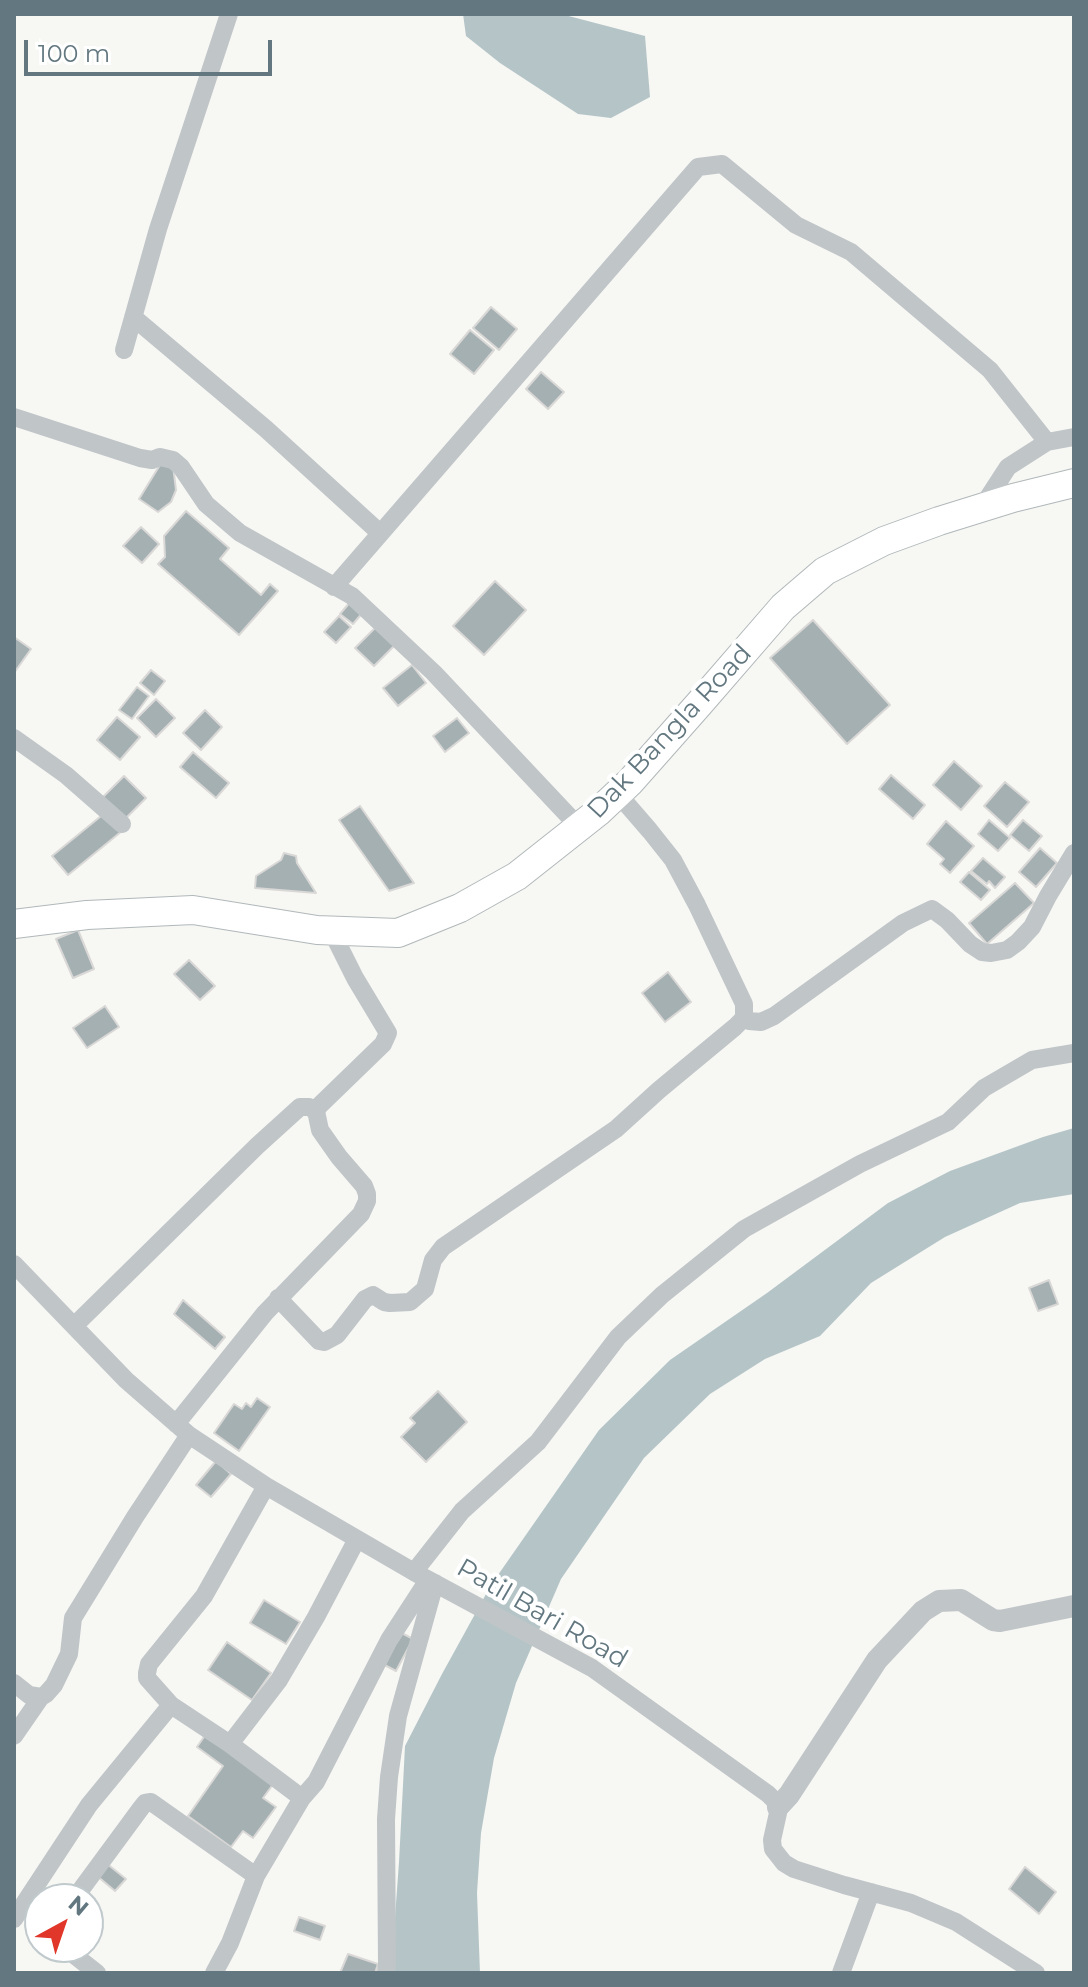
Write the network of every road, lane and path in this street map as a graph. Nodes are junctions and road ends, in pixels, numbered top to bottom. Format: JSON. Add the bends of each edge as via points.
{"nodes":[{"id":1,"x":222,"y":16,"type":"edge"},
{"id":2,"x":133,"y":317,"type":"junction"},
{"id":3,"x":124,"y":350,"type":"dead end"},
{"id":4,"x":14,"y":417,"type":"edge"},
{"id":5,"x":1074,"y":437,"type":"edge"},
{"id":6,"x":1047,"y":442,"type":"junction"},
{"id":7,"x":1074,"y":483,"type":"edge"},
{"id":8,"x":982,"y":507,"type":"junction"},
{"id":9,"x":380,"y":533,"type":"junction"},
{"id":10,"x":334,"y":587,"type":"junction"},
{"id":11,"x":14,"y":738,"type":"edge"},
{"id":12,"x":618,"y":794,"type":"junction"},
{"id":13,"x":122,"y":824,"type":"dead end"},
{"id":14,"x":579,"y":827,"type":"junction"},
{"id":15,"x":1074,"y":853,"type":"edge"},
{"id":16,"x":14,"y":924,"type":"edge"},
{"id":17,"x":331,"y":930,"type":"junction"},
{"id":18,"x":744,"y":1018,"type":"junction"},
{"id":19,"x":1074,"y":1053,"type":"edge"},
{"id":20,"x":316,"y":1111,"type":"junction"},
{"id":21,"x":14,"y":1264,"type":"edge"},
{"id":22,"x":278,"y":1298,"type":"junction"},
{"id":23,"x":74,"y":1326,"type":"junction"},
{"id":24,"x":182,"y":1430,"type":"junction"},
{"id":25,"x":266,"y":1486,"type":"junction"},
{"id":26,"x":357,"y":1539,"type":"junction"},
{"id":27,"x":430,"y":1580,"type":"junction"},
{"id":28,"x":1074,"y":1606,"type":"edge"},
{"id":29,"x":14,"y":1683,"type":"edge"},
{"id":30,"x":41,"y":1697,"type":"junction"},
{"id":31,"x":171,"y":1705,"type":"junction"},
{"id":32,"x":14,"y":1736,"type":"edge"},
{"id":33,"x":230,"y":1744,"type":"junction"},
{"id":34,"x":302,"y":1798,"type":"junction"},
{"id":35,"x":778,"y":1807,"type":"junction"},
{"id":36,"x":256,"y":1876,"type":"junction"},
{"id":37,"x":86,"y":1883,"type":"edge"},
{"id":38,"x":871,"y":1892,"type":"junction"},
{"id":39,"x":14,"y":1919,"type":"edge"},
{"id":40,"x":214,"y":1973,"type":"edge"},
{"id":41,"x":386,"y":1973,"type":"edge"},
{"id":42,"x":841,"y":1973,"type":"edge"},
{"id":43,"x":1036,"y":1973,"type":"edge"}],
"edges":[{"from":1,"to":2,"type":"street"},
{"from":2,"to":3,"type":"street"},
{"from":2,"to":9,"type":"street"},
{"from":4,"to":10,"type":"street","via":[[140,458],[173,460],[206,504],[240,533]]},
{"from":5,"to":6,"type":"street"},
{"from":6,"to":8,"type":"street","via":[[1008,467]]},
{"from":6,"to":9,"type":"street","via":[[990,370],[851,252],[796,225],[722,164],[698,167]]},
{"from":7,"to":8,"type":"main road","name":"Dak Bangla Road"},
{"from":8,"to":12,"type":"main road","name":"Dak Bangla Road","via":[[884,541],[825,571],[783,607]]},
{"from":9,"to":10,"type":"street"},
{"from":10,"to":14,"type":"street","via":[[352,596],[434,673]]},
{"from":11,"to":13,"type":"street"},
{"from":12,"to":14,"type":"main road","name":"Dak Bangla Road"},
{"from":12,"to":18,"type":"street","via":[[673,860],[744,1004]]},
{"from":14,"to":17,"type":"main road","name":"Dak Bangla Road","via":[[517,876],[460,908],[398,933]]},
{"from":15,"to":18,"type":"street","via":[[1032,927],[1007,950],[982,952],[932,909],[903,923],[774,1016],[761,1022]]},
{"from":16,"to":17,"type":"main road","name":"Dak Bangla Road","via":[[193,910]]},
{"from":17,"to":20,"type":"street","via":[[388,1033]]},
{"from":18,"to":22,"type":"street","via":[[616,1129],[443,1247],[433,1260],[425,1289],[410,1302],[384,1302],[373,1295],[324,1342]]},
{"from":19,"to":27,"type":"street","via":[[1032,1060],[984,1088],[948,1122],[744,1229],[662,1295],[618,1337],[538,1442],[462,1511]]},
{"from":20,"to":22,"type":"street","via":[[320,1130],[364,1186],[367,1201],[361,1214]]},
{"from":20,"to":23,"type":"street","via":[[300,1107]]},
{"from":21,"to":23,"type":"street","name":"Patil Bari Road"},
{"from":22,"to":24,"type":"street"},
{"from":23,"to":24,"type":"street","name":"Patil Bari Road"},
{"from":24,"to":25,"type":"street","name":"Patil Bari Road"},
{"from":24,"to":30,"type":"street","via":[[73,1618],[69,1654],[54,1685]]},
{"from":25,"to":26,"type":"street","name":"Patil Bari Road"},
{"from":25,"to":31,"type":"street","via":[[204,1596],[149,1664],[147,1678]]},
{"from":26,"to":27,"type":"street","name":"Patil Bari Road"},
{"from":26,"to":33,"type":"street","via":[[279,1680]]},
{"from":27,"to":34,"type":"street","via":[[389,1640],[316,1782]]},
{"from":27,"to":35,"type":"street","name":"Patil Bari Road","via":[[592,1668],[752,1781]]},
{"from":27,"to":41,"type":"street","via":[[389,1777]]},
{"from":28,"to":35,"type":"street","via":[[1000,1621],[961,1600],[939,1601],[923,1611],[877,1660]]},
{"from":29,"to":30,"type":"street"},
{"from":30,"to":32,"type":"street"},
{"from":31,"to":33,"type":"street"},
{"from":31,"to":39,"type":"street","via":[[89,1805]]},
{"from":33,"to":34,"type":"street"},
{"from":34,"to":36,"type":"street"},
{"from":35,"to":38,"type":"street","via":[[772,1840],[784,1863]]},
{"from":36,"to":37,"type":"street","via":[[151,1802],[145,1803]]},
{"from":36,"to":40,"type":"street"},
{"from":38,"to":42,"type":"street"},
{"from":38,"to":43,"type":"street","via":[[956,1922]]}]}
